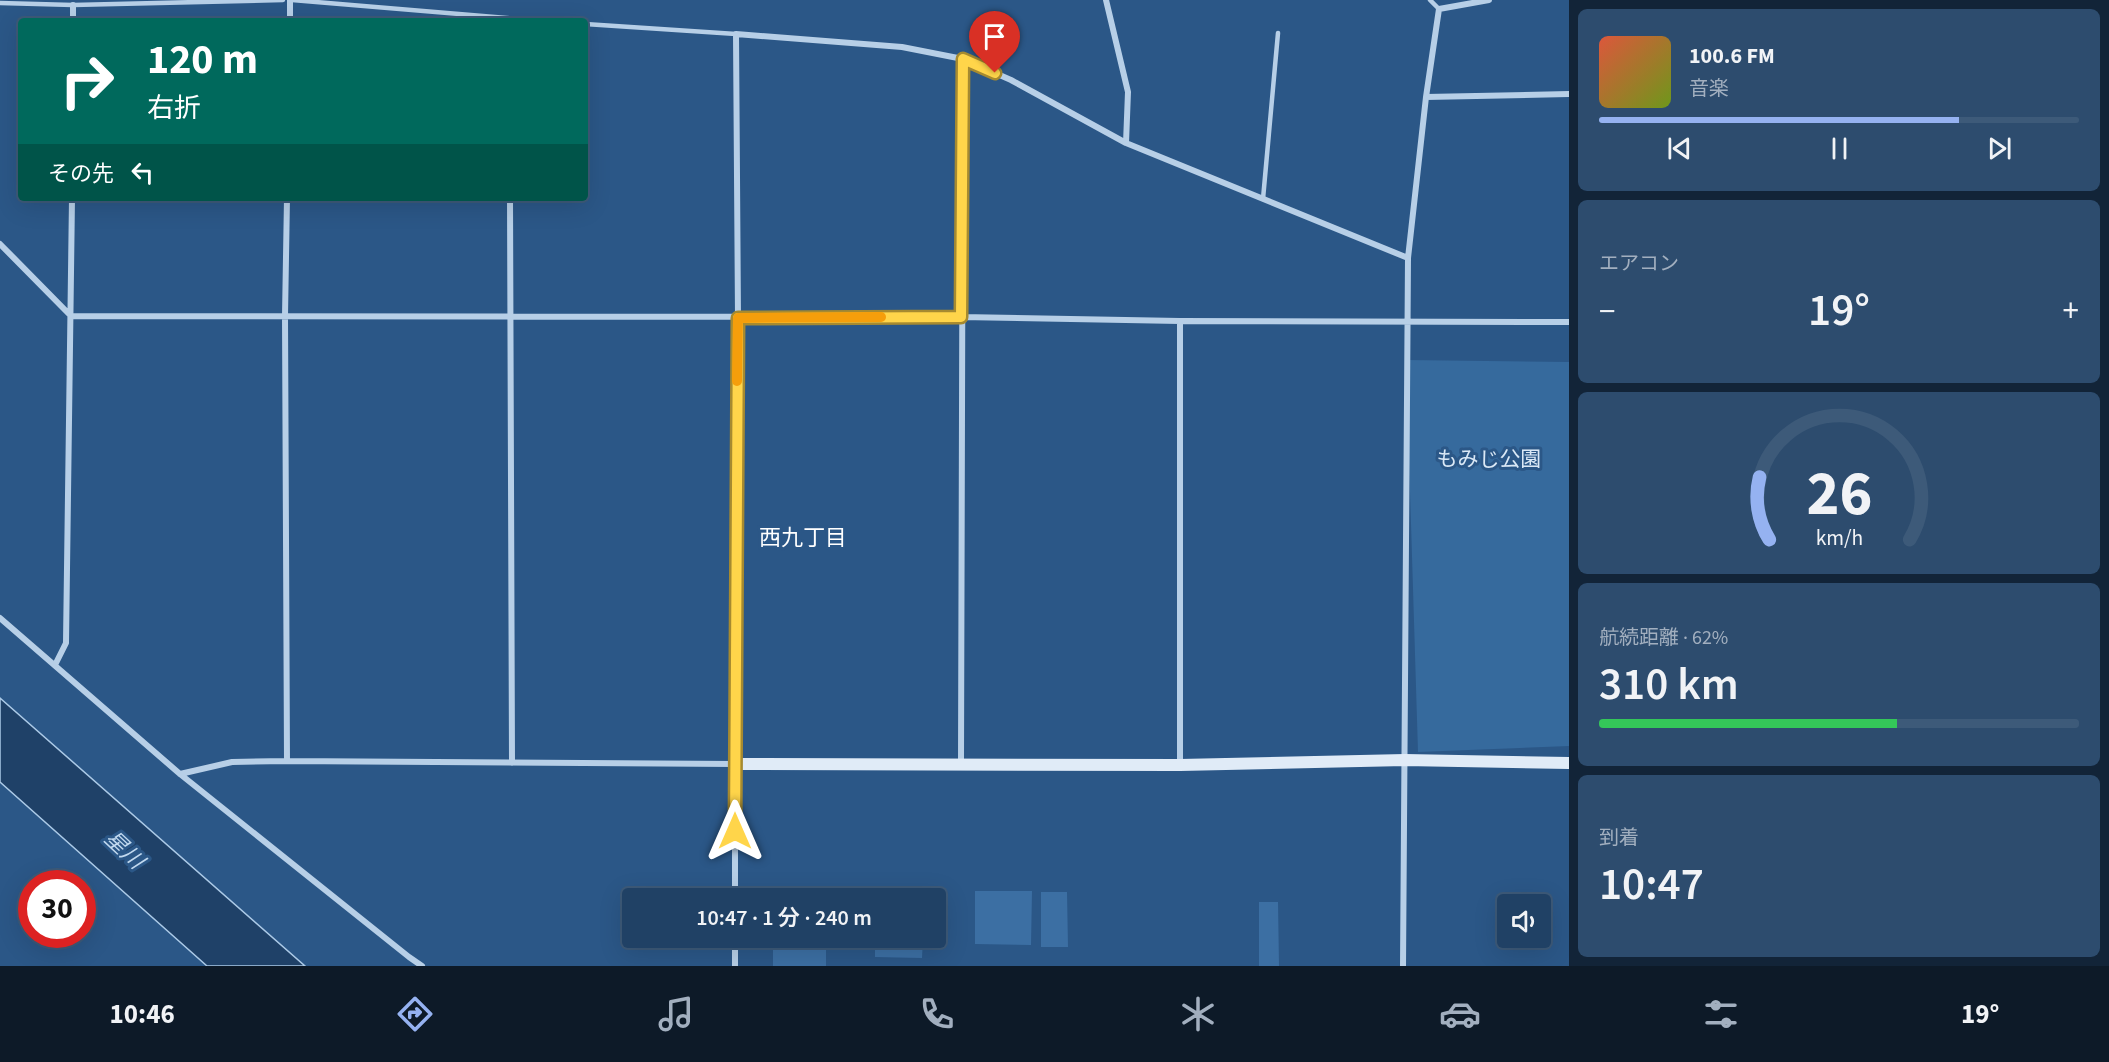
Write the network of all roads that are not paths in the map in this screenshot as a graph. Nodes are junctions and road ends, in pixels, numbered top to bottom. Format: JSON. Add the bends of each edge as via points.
{"nodes":[{"id":1,"x":283,"y":0,"type":"edge"},
{"id":2,"x":291,"y":0,"type":"edge"},
{"id":3,"x":1106,"y":0,"type":"edge"},
{"id":4,"x":1430,"y":0,"type":"edge"},
{"id":5,"x":1489,"y":0,"type":"edge"},
{"id":6,"x":0,"y":3,"type":"edge"},
{"id":7,"x":73,"y":6,"type":"junction"},
{"id":8,"x":1439,"y":9,"type":"junction"},
{"id":9,"x":73,"y":18,"type":"edge"},
{"id":10,"x":290,"y":18,"type":"edge"},
{"id":11,"x":485,"y":18,"type":"edge"},
{"id":12,"x":588,"y":24,"type":"edge"},
{"id":13,"x":1278,"y":33,"type":"dead end"},
{"id":14,"x":736,"y":34,"type":"junction"},
{"id":15,"x":963,"y":59,"type":"junction"},
{"id":16,"x":1569,"y":94,"type":"edge"},
{"id":17,"x":1426,"y":97,"type":"junction"},
{"id":18,"x":1126,"y":143,"type":"junction"},
{"id":19,"x":1263,"y":199,"type":"junction"},
{"id":20,"x":72,"y":201,"type":"edge"},
{"id":21,"x":287,"y":201,"type":"edge"},
{"id":22,"x":510,"y":201,"type":"edge"},
{"id":23,"x":0,"y":244,"type":"edge"},
{"id":24,"x":1408,"y":258,"type":"junction"},
{"id":25,"x":71,"y":316,"type":"junction"},
{"id":26,"x":285,"y":316,"type":"junction"},
{"id":27,"x":512,"y":317,"type":"junction"},
{"id":28,"x":961,"y":317,"type":"junction"},
{"id":29,"x":738,"y":318,"type":"junction"},
{"id":30,"x":1408,"y":320,"type":"junction"},
{"id":31,"x":1180,"y":321,"type":"junction"},
{"id":32,"x":1569,"y":322,"type":"edge"},
{"id":33,"x":0,"y":618,"type":"edge"},
{"id":34,"x":55,"y":665,"type":"junction"},
{"id":35,"x":1405,"y":760,"type":"junction"},
{"id":36,"x":287,"y":761,"type":"junction"},
{"id":37,"x":1569,"y":762,"type":"edge"},
{"id":38,"x":512,"y":763,"type":"junction"},
{"id":39,"x":735,"y":764,"type":"junction"},
{"id":40,"x":961,"y":764,"type":"junction"},
{"id":41,"x":1180,"y":765,"type":"junction"},
{"id":42,"x":180,"y":774,"type":"junction"},
{"id":43,"x":735,"y":888,"type":"edge"},
{"id":44,"x":735,"y":948,"type":"edge"},
{"id":45,"x":422,"y":966,"type":"edge"},
{"id":46,"x":735,"y":966,"type":"edge"},
{"id":47,"x":1403,"y":966,"type":"edge"}],
"edges":[{"from":1,"to":7,"type":"lane"},
{"from":2,"to":10,"type":"street"},
{"from":2,"to":11,"type":"lane"},
{"from":3,"to":18,"type":"street","via":[[1128,92]]},
{"from":4,"to":8,"type":"lane"},
{"from":5,"to":8,"type":"street"},
{"from":6,"to":7,"type":"lane"},
{"from":7,"to":9,"type":"street"},
{"from":8,"to":17,"type":"street"},
{"from":12,"to":14,"type":"lane"},
{"from":13,"to":19,"type":"lane"},
{"from":14,"to":15,"type":"street","via":[[902,47]]},
{"from":14,"to":29,"type":"street"},
{"from":15,"to":18,"type":"street","via":[[1011,80]]},
{"from":15,"to":28,"type":"street"},
{"from":16,"to":17,"type":"street"},
{"from":17,"to":24,"type":"street"},
{"from":18,"to":19,"type":"street"},
{"from":19,"to":24,"type":"street"},
{"from":20,"to":25,"type":"street"},
{"from":21,"to":26,"type":"street"},
{"from":22,"to":27,"type":"street"},
{"from":23,"to":25,"type":"street"},
{"from":24,"to":30,"type":"street"},
{"from":25,"to":26,"type":"street"},
{"from":25,"to":34,"type":"street","via":[[66,643]]},
{"from":26,"to":27,"type":"street"},
{"from":26,"to":36,"type":"street"},
{"from":27,"to":29,"type":"street"},
{"from":27,"to":38,"type":"street"},
{"from":28,"to":29,"type":"street"},
{"from":28,"to":31,"type":"street"},
{"from":28,"to":40,"type":"street"},
{"from":29,"to":39,"type":"street"},
{"from":30,"to":31,"type":"street"},
{"from":30,"to":32,"type":"street"},
{"from":30,"to":35,"type":"street"},
{"from":31,"to":41,"type":"street"},
{"from":33,"to":34,"type":"street"},
{"from":34,"to":42,"type":"street"},
{"from":35,"to":37,"type":"street"},
{"from":35,"to":41,"type":"street"},
{"from":35,"to":47,"type":"street"},
{"from":36,"to":38,"type":"street"},
{"from":36,"to":42,"type":"street","via":[[232,762]]},
{"from":38,"to":39,"type":"street"},
{"from":39,"to":40,"type":"street"},
{"from":39,"to":43,"type":"street"},
{"from":40,"to":41,"type":"street"},
{"from":42,"to":45,"type":"street"},
{"from":44,"to":46,"type":"street"}]}
